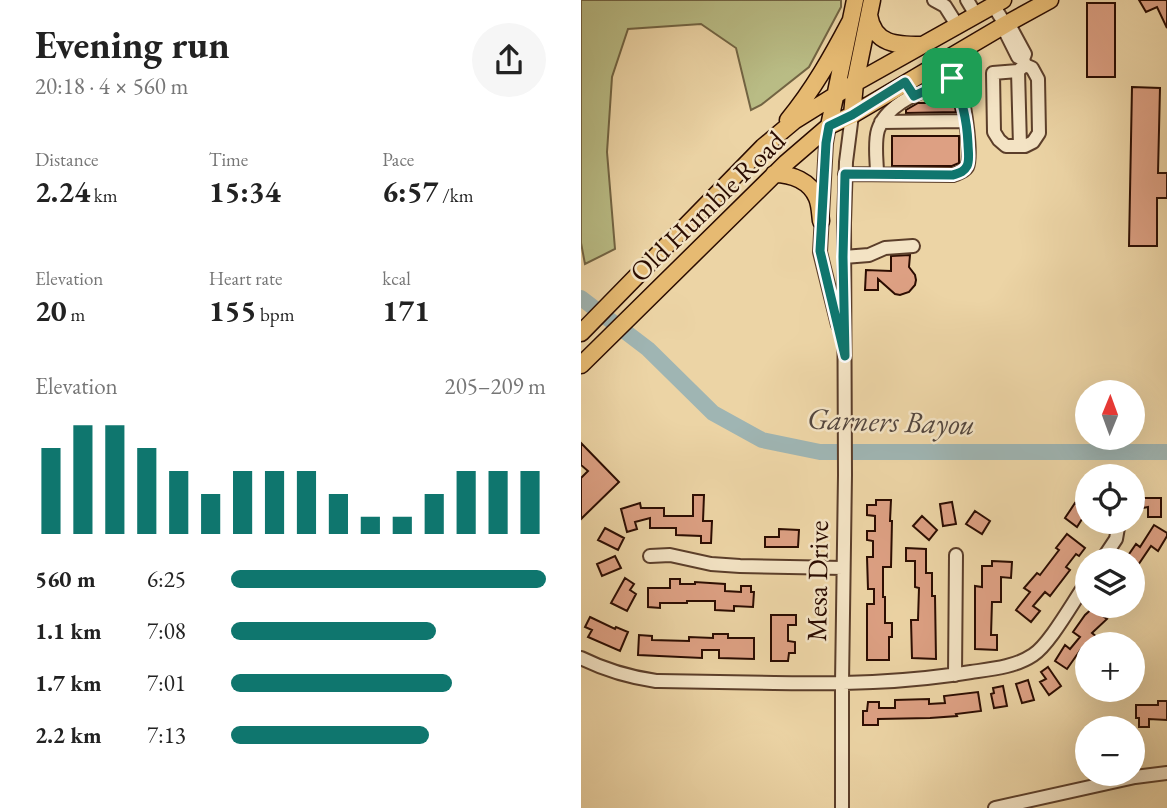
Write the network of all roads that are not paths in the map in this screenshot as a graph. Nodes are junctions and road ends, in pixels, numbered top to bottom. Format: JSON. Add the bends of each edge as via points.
{"nodes":[{"id":1,"x":855,"y":0,"type":"edge"},
{"id":2,"x":967,"y":0,"type":"edge"},
{"id":3,"x":1051,"y":0,"type":"edge"},
{"id":4,"x":944,"y":2,"type":"edge"},
{"id":5,"x":998,"y":2,"type":"edge"},
{"id":6,"x":870,"y":6,"type":"edge"},
{"id":7,"x":976,"y":15,"type":"junction"},
{"id":8,"x":850,"y":22,"type":"junction"},
{"id":9,"x":1005,"y":24,"type":"junction"},
{"id":10,"x":957,"y":25,"type":"junction"},
{"id":11,"x":921,"y":46,"type":"junction"},
{"id":12,"x":943,"y":60,"type":"junction"},
{"id":13,"x":1022,"y":65,"type":"junction"},
{"id":14,"x":952,"y":78,"type":"junction"},
{"id":15,"x":905,"y":82,"type":"junction"},
{"id":16,"x":855,"y":83,"type":"junction"},
{"id":17,"x":834,"y":96,"type":"junction"},
{"id":18,"x":914,"y":96,"type":"junction"},
{"id":19,"x":852,"y":115,"type":"junction"},
{"id":20,"x":966,"y":121,"type":"junction"},
{"id":21,"x":881,"y":122,"type":"junction"},
{"id":22,"x":829,"y":126,"type":"junction"},
{"id":23,"x":767,"y":144,"type":"junction"},
{"id":24,"x":1020,"y":146,"type":"junction"},
{"id":25,"x":774,"y":174,"type":"junction"},
{"id":26,"x":845,"y":174,"type":"junction"},
{"id":27,"x":877,"y":174,"type":"junction"},
{"id":28,"x":821,"y":221,"type":"junction"},
{"id":29,"x":913,"y":246,"type":"dead end"},
{"id":30,"x":843,"y":257,"type":"junction"},
{"id":31,"x":581,"y":333,"type":"edge"},
{"id":32,"x":845,"y":356,"type":"junction"},
{"id":33,"x":586,"y":360,"type":"edge"},
{"id":34,"x":956,"y":555,"type":"dead end"},
{"id":35,"x":650,"y":556,"type":"dead end"},
{"id":36,"x":843,"y":568,"type":"junction"},
{"id":37,"x":1075,"y":599,"type":"edge"},
{"id":38,"x":581,"y":658,"type":"edge"},
{"id":39,"x":955,"y":675,"type":"junction"},
{"id":40,"x":842,"y":683,"type":"junction"},
{"id":41,"x":1167,"y":773,"type":"edge"},
{"id":42,"x":842,"y":808,"type":"edge"},
{"id":43,"x":995,"y":808,"type":"edge"}],
"edges":[{"from":1,"to":8,"type":"main road"},
{"from":2,"to":7,"type":"street"},
{"from":3,"to":9,"type":"main road","name":"Old Humble Road"},
{"from":4,"to":10,"type":"street"},
{"from":5,"to":7,"type":"main road","name":"Old Humble Road"},
{"from":5,"to":9,"type":"street"},
{"from":6,"to":11,"type":"main road","via":[[872,27],[881,38]]},
{"from":6,"to":16,"type":"main road"},
{"from":7,"to":10,"type":"main road","name":"Old Humble Road"},
{"from":8,"to":17,"type":"main road"},
{"from":8,"to":23,"type":"main road","via":[[832,58]]},
{"from":9,"to":12,"type":"main road","name":"Old Humble Road"},
{"from":9,"to":13,"type":"street"},
{"from":10,"to":11,"type":"main road","name":"Old Humble Road"},
{"from":11,"to":16,"type":"main road","name":"Old Humble Road"},
{"from":12,"to":14,"type":"street"},
{"from":12,"to":15,"type":"main road","name":"Old Humble Road"},
{"from":13,"to":24,"type":"street"},
{"from":13,"to":24,"type":"street","via":[[1032,68],[1038,79],[1039,133],[1033,142]]},
{"from":13,"to":24,"type":"street","via":[[993,73],[994,132],[1006,146]]},
{"from":14,"to":18,"type":"street"},
{"from":14,"to":20,"type":"street"},
{"from":15,"to":18,"type":"street"},
{"from":15,"to":19,"type":"main road","name":"Old Humble Road"},
{"from":16,"to":17,"type":"main road","name":"Old Humble Road"},
{"from":16,"to":19,"type":"main road"},
{"from":17,"to":22,"type":"main road","name":"Mesa Drive"},
{"from":17,"to":23,"type":"main road","name":"Old Humble Road"},
{"from":18,"to":21,"type":"street"},
{"from":19,"to":22,"type":"main road","name":"Old Humble Road"},
{"from":19,"to":26,"type":"street","name":"Mesa Drive"},
{"from":20,"to":21,"type":"street"},
{"from":20,"to":27,"type":"street","via":[[968,159],[962,172]]},
{"from":21,"to":27,"type":"street"},
{"from":22,"to":25,"type":"main road","name":"Old Humble Road"},
{"from":22,"to":28,"type":"street","name":"Mesa Drive"},
{"from":23,"to":31,"type":"main road","name":"Old Humble Road"},
{"from":25,"to":28,"type":"main road","via":[[803,181],[817,199]]},
{"from":25,"to":33,"type":"main road","name":"Old Humble Road"},
{"from":26,"to":27,"type":"street"},
{"from":26,"to":30,"type":"street","name":"Mesa Drive"},
{"from":28,"to":32,"type":"street","name":"Mesa Drive","via":[[820,251]]},
{"from":29,"to":30,"type":"street"},
{"from":30,"to":32,"type":"street","name":"Mesa Drive"},
{"from":32,"to":36,"type":"street","name":"Mesa Drive"},
{"from":34,"to":39,"type":"street"},
{"from":35,"to":36,"type":"street","via":[[740,566]]},
{"from":36,"to":40,"type":"street","name":"Mesa Drive"},
{"from":37,"to":39,"type":"street","via":[[1033,655],[1009,665]]},
{"from":38,"to":40,"type":"street","via":[[656,681]]},
{"from":39,"to":40,"type":"street"},
{"from":40,"to":42,"type":"street","name":"Mesa Drive"},
{"from":41,"to":43,"type":"street"}]}
